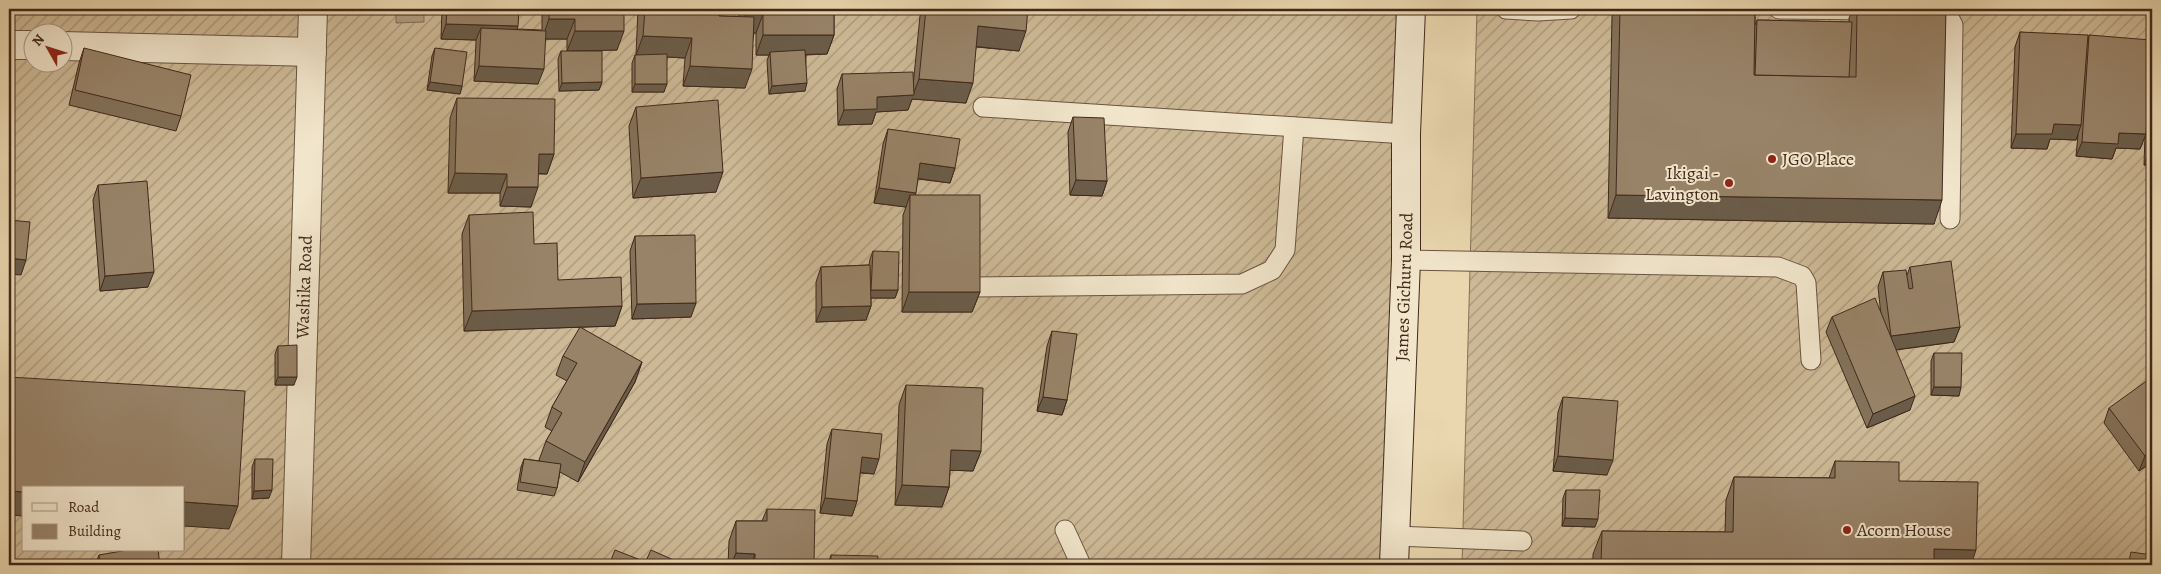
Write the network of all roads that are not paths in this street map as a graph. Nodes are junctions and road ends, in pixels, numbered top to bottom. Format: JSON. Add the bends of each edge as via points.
{"nodes":[{"id":1,"x":313,"y":9,"type":"edge"},
{"id":2,"x":1412,"y":9,"type":"edge"},
{"id":3,"x":1506,"y":9,"type":"edge"},
{"id":4,"x":1571,"y":9,"type":"edge"},
{"id":5,"x":1779,"y":9,"type":"edge"},
{"id":6,"x":1904,"y":10,"type":"edge"},
{"id":7,"x":9,"y":45,"type":"edge"},
{"id":8,"x":22,"y":45,"type":"edge"},
{"id":9,"x":72,"y":46,"type":"edge"},
{"id":10,"x":312,"y":52,"type":"junction"},
{"id":11,"x":983,"y":107,"type":"dead end"},
{"id":12,"x":1294,"y":127,"type":"junction"},
{"id":13,"x":1406,"y":134,"type":"junction"},
{"id":14,"x":1950,"y":218,"type":"dead end"},
{"id":15,"x":1406,"y":260,"type":"junction"},
{"id":16,"x":974,"y":287,"type":"edge"},
{"id":17,"x":1811,"y":360,"type":"dead end"},
{"id":18,"x":1066,"y":530,"type":"dead end"},
{"id":19,"x":1395,"y":536,"type":"junction"},
{"id":20,"x":1522,"y":540,"type":"dead end"},
{"id":21,"x":296,"y":565,"type":"edge"},
{"id":22,"x":1081,"y":565,"type":"edge"},
{"id":23,"x":1394,"y":565,"type":"edge"}],
"edges":[{"from":1,"to":10,"type":"street","name":"Washika Road"},
{"from":2,"to":13,"type":"street","name":"James Gichuru Road"},
{"from":3,"to":4,"type":"lane"},
{"from":5,"to":6,"type":"lane"},
{"from":6,"to":14,"type":"lane","via":[[1939,10],[1949,15],[1953,25]]},
{"from":7,"to":8,"type":"street"},
{"from":9,"to":10,"type":"street"},
{"from":10,"to":21,"type":"street","name":"Washika Road"},
{"from":11,"to":12,"type":"lane"},
{"from":12,"to":13,"type":"lane"},
{"from":12,"to":16,"type":"lane","via":[[1284,250],[1272,270],[1242,284]]},
{"from":13,"to":15,"type":"street","name":"James Gichuru Road"},
{"from":15,"to":17,"type":"lane","via":[[1778,267],[1802,276],[1806,283]]},
{"from":15,"to":19,"type":"street","name":"James Gichuru Road"},
{"from":18,"to":22,"type":"lane"},
{"from":19,"to":20,"type":"lane"},
{"from":19,"to":23,"type":"street","name":"James Gichuru Road"}]}
